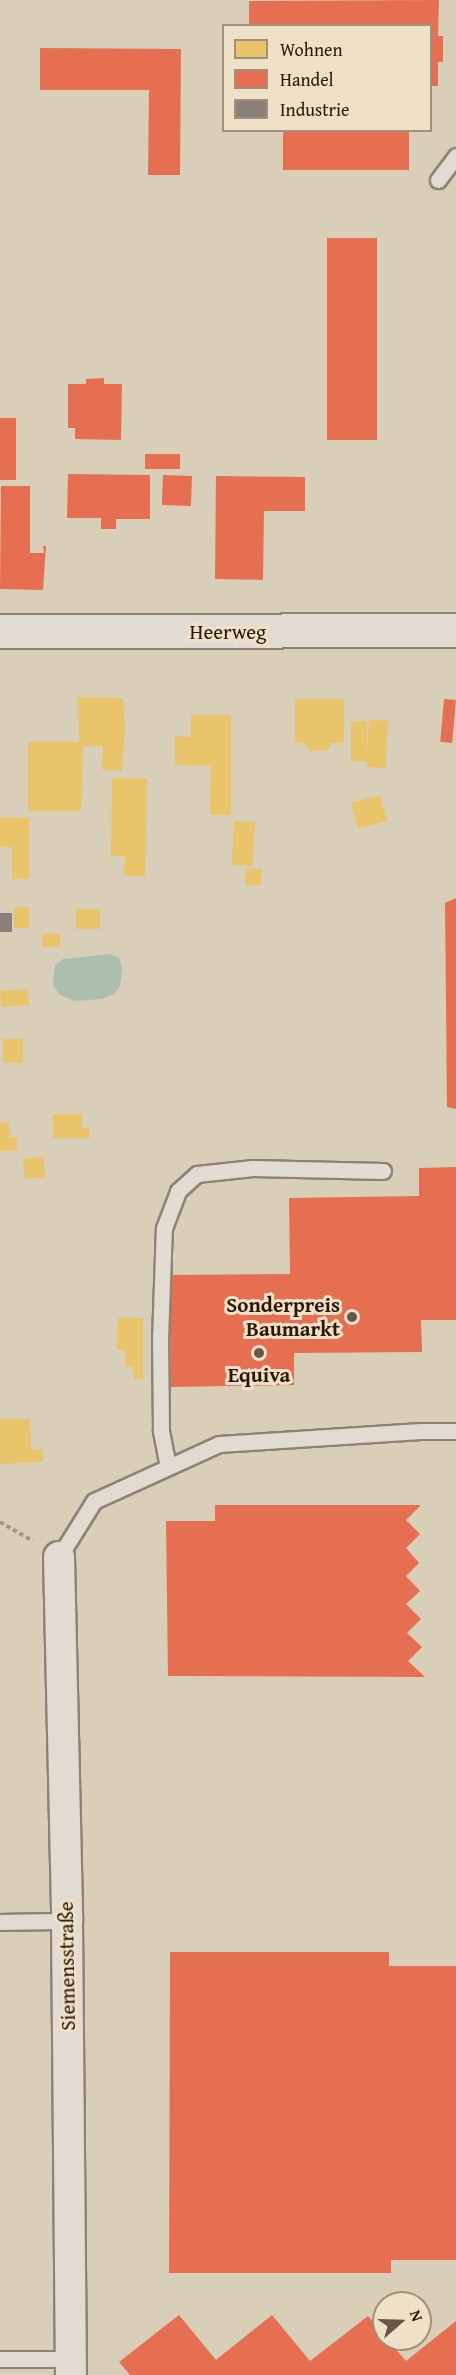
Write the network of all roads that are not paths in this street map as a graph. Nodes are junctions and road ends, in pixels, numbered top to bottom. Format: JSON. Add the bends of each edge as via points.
{"nodes":[{"id":1,"x":456,"y":156,"type":"edge"},
{"id":2,"x":438,"y":180,"type":"dead end"},
{"id":3,"x":456,"y":630,"type":"edge"},
{"id":4,"x":0,"y":631,"type":"edge"},
{"id":5,"x":383,"y":1171,"type":"dead end"},
{"id":6,"x":456,"y":1431,"type":"edge"},
{"id":7,"x":168,"y":1467,"type":"junction"},
{"id":8,"x":59,"y":1557,"type":"joint"},
{"id":9,"x":67,"y":1921,"type":"junction"},
{"id":10,"x":0,"y":1922,"type":"edge"},
{"id":11,"x":0,"y":2359,"type":"edge"},
{"id":12,"x":70,"y":2367,"type":"edge"}],
"edges":[{"from":1,"to":2,"type":"lane"},
{"from":3,"to":4,"type":"street","name":"Heerweg"},
{"from":5,"to":7,"type":"lane","via":[[253,1168],[197,1174],[178,1191],[164,1228],[161,1430]]},
{"from":6,"to":7,"type":"lane","via":[[219,1444]]},
{"from":7,"to":8,"type":"lane","via":[[94,1501]]},
{"from":8,"to":9,"type":"street","name":"Siemensstraße"},
{"from":9,"to":10,"type":"lane"},
{"from":9,"to":12,"type":"street","name":"Siemensstraße"},
{"from":11,"to":12,"type":"lane"}]}
